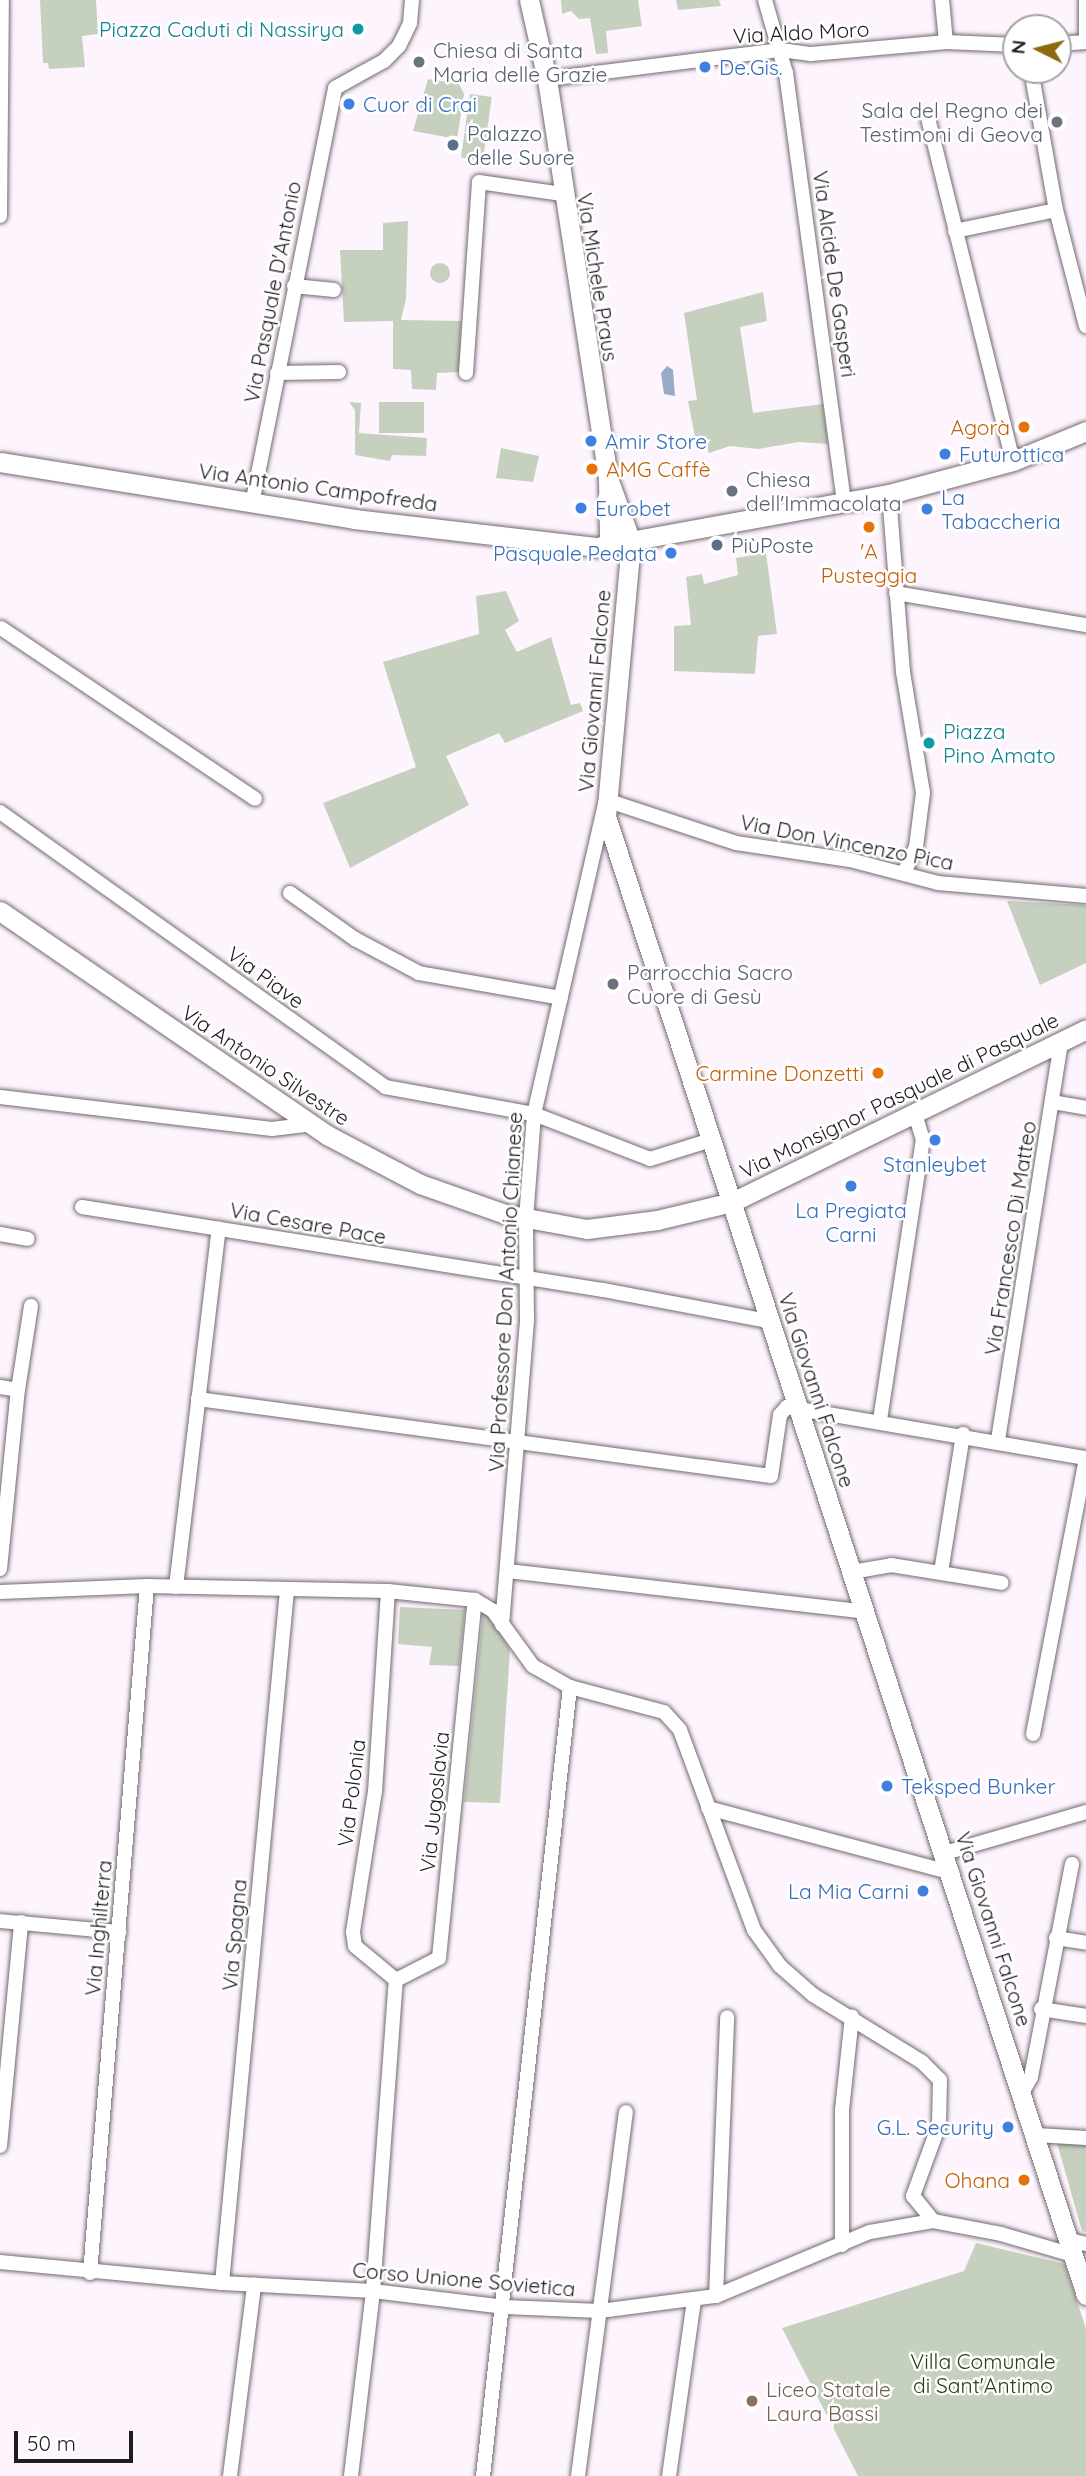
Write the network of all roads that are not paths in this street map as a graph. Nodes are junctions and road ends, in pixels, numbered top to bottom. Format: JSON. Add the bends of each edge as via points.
{"nodes":[{"id":1,"x":2,"y":0,"type":"edge"},
{"id":2,"x":412,"y":0,"type":"edge"},
{"id":3,"x":529,"y":0,"type":"edge"},
{"id":4,"x":765,"y":0,"type":"edge"},
{"id":5,"x":942,"y":0,"type":"edge"},
{"id":6,"x":1086,"y":0,"type":"edge"},
{"id":7,"x":946,"y":42,"type":"junction"},
{"id":8,"x":1086,"y":42,"type":"edge"},
{"id":9,"x":1002,"y":44,"type":"edge"},
{"id":10,"x":781,"y":50,"type":"junction"},
{"id":11,"x":547,"y":79,"type":"junction"},
{"id":12,"x":1034,"y":84,"type":"edge"},
{"id":13,"x":928,"y":118,"type":"dead end"},
{"id":14,"x":562,"y":194,"type":"junction"},
{"id":15,"x":1056,"y":210,"type":"junction"},
{"id":16,"x":0,"y":216,"type":"edge"},
{"id":17,"x":955,"y":231,"type":"junction"},
{"id":18,"x":294,"y":286,"type":"junction"},
{"id":19,"x":334,"y":290,"type":"dead end"},
{"id":20,"x":1086,"y":326,"type":"edge"},
{"id":21,"x":339,"y":372,"type":"dead end"},
{"id":22,"x":277,"y":373,"type":"junction"},
{"id":23,"x":466,"y":373,"type":"dead end"},
{"id":24,"x":1086,"y":431,"type":"edge"},
{"id":25,"x":1013,"y":461,"type":"junction"},
{"id":26,"x":0,"y":462,"type":"edge"},
{"id":27,"x":608,"y":478,"type":"junction"},
{"id":28,"x":889,"y":494,"type":"junction"},
{"id":29,"x":844,"y":503,"type":"junction"},
{"id":30,"x":252,"y":504,"type":"junction"},
{"id":31,"x":631,"y":542,"type":"junction"},
{"id":32,"x":605,"y":547,"type":"junction"},
{"id":33,"x":895,"y":593,"type":"junction"},
{"id":34,"x":1086,"y":625,"type":"edge"},
{"id":35,"x":0,"y":629,"type":"edge"},
{"id":36,"x":255,"y":799,"type":"dead end"},
{"id":37,"x":606,"y":800,"type":"junction"},
{"id":38,"x":0,"y":812,"type":"edge"},
{"id":39,"x":904,"y":873,"type":"junction"},
{"id":40,"x":290,"y":893,"type":"dead end"},
{"id":41,"x":1086,"y":896,"type":"edge"},
{"id":42,"x":0,"y":911,"type":"edge"},
{"id":43,"x":561,"y":998,"type":"junction"},
{"id":44,"x":1086,"y":1029,"type":"edge"},
{"id":45,"x":1061,"y":1042,"type":"junction"},
{"id":46,"x":0,"y":1097,"type":"edge"},
{"id":47,"x":1053,"y":1102,"type":"junction"},
{"id":48,"x":1086,"y":1108,"type":"edge"},
{"id":49,"x":915,"y":1113,"type":"junction"},
{"id":50,"x":534,"y":1114,"type":"junction"},
{"id":51,"x":311,"y":1124,"type":"junction"},
{"id":52,"x":711,"y":1140,"type":"junction"},
{"id":53,"x":732,"y":1202,"type":"junction"},
{"id":54,"x":82,"y":1207,"type":"dead end"},
{"id":55,"x":526,"y":1219,"type":"junction"},
{"id":56,"x":219,"y":1230,"type":"junction"},
{"id":57,"x":0,"y":1234,"type":"edge"},
{"id":58,"x":28,"y":1239,"type":"dead end"},
{"id":59,"x":528,"y":1282,"type":"junction"},
{"id":60,"x":32,"y":1306,"type":"dead end"},
{"id":61,"x":772,"y":1322,"type":"junction"},
{"id":62,"x":0,"y":1387,"type":"edge"},
{"id":63,"x":18,"y":1390,"type":"junction"},
{"id":64,"x":198,"y":1399,"type":"junction"},
{"id":65,"x":800,"y":1407,"type":"junction"},
{"id":66,"x":880,"y":1420,"type":"junction"},
{"id":67,"x":963,"y":1434,"type":"junction"},
{"id":68,"x":519,"y":1440,"type":"junction"},
{"id":69,"x":998,"y":1440,"type":"junction"},
{"id":70,"x":1086,"y":1458,"type":"edge"},
{"id":71,"x":2,"y":1531,"type":"edge"},
{"id":72,"x":0,"y":1569,"type":"edge"},
{"id":73,"x":508,"y":1571,"type":"junction"},
{"id":74,"x":852,"y":1572,"type":"junction"},
{"id":75,"x":941,"y":1572,"type":"junction"},
{"id":76,"x":1002,"y":1583,"type":"dead end"},
{"id":77,"x":147,"y":1586,"type":"junction"},
{"id":78,"x":176,"y":1587,"type":"junction"},
{"id":79,"x":287,"y":1590,"type":"junction"},
{"id":80,"x":388,"y":1591,"type":"junction"},
{"id":81,"x":0,"y":1592,"type":"edge"},
{"id":82,"x":475,"y":1600,"type":"junction"},
{"id":83,"x":866,"y":1612,"type":"junction"},
{"id":84,"x":502,"y":1625,"type":"junction"},
{"id":85,"x":570,"y":1687,"type":"junction"},
{"id":86,"x":1032,"y":1734,"type":"dead end"},
{"id":87,"x":708,"y":1808,"type":"junction"},
{"id":88,"x":1086,"y":1812,"type":"edge"},
{"id":89,"x":945,"y":1853,"type":"junction"},
{"id":90,"x":1072,"y":1864,"type":"dead end"},
{"id":91,"x":952,"y":1873,"type":"junction"},
{"id":92,"x":0,"y":1921,"type":"edge"},
{"id":93,"x":21,"y":1923,"type":"junction"},
{"id":94,"x":119,"y":1932,"type":"junction"},
{"id":95,"x":1056,"y":1938,"type":"junction"},
{"id":96,"x":1086,"y":1944,"type":"edge"},
{"id":97,"x":396,"y":1980,"type":"junction"},
{"id":98,"x":1041,"y":2009,"type":"junction"},
{"id":99,"x":1086,"y":2016,"type":"edge"},
{"id":100,"x":727,"y":2017,"type":"dead end"},
{"id":101,"x":852,"y":2017,"type":"junction"},
{"id":102,"x":1023,"y":2091,"type":"junction"},
{"id":103,"x":626,"y":2112,"type":"dead end"},
{"id":104,"x":1037,"y":2135,"type":"junction"},
{"id":105,"x":1086,"y":2138,"type":"edge"},
{"id":106,"x":0,"y":2147,"type":"edge"},
{"id":107,"x":933,"y":2221,"type":"junction"},
{"id":108,"x":842,"y":2245,"type":"junction"},
{"id":109,"x":1076,"y":2246,"type":"edge"},
{"id":110,"x":0,"y":2262,"type":"edge"},
{"id":111,"x":90,"y":2273,"type":"junction"},
{"id":112,"x":222,"y":2283,"type":"junction"},
{"id":113,"x":254,"y":2285,"type":"junction"},
{"id":114,"x":373,"y":2291,"type":"junction"},
{"id":115,"x":1086,"y":2295,"type":"edge"},
{"id":116,"x":716,"y":2296,"type":"junction"},
{"id":117,"x":694,"y":2301,"type":"junction"},
{"id":118,"x":505,"y":2307,"type":"junction"},
{"id":119,"x":600,"y":2311,"type":"junction"},
{"id":120,"x":230,"y":2476,"type":"edge"},
{"id":121,"x":351,"y":2476,"type":"edge"},
{"id":122,"x":484,"y":2476,"type":"edge"},
{"id":123,"x":578,"y":2476,"type":"edge"},
{"id":124,"x":670,"y":2476,"type":"edge"}],
"edges":[{"from":1,"to":16,"type":"street"},
{"from":2,"to":18,"type":"street","name":"Via Pasquale D'Antonio","via":[[410,23],[399,46],[384,61],[335,88]]},
{"from":3,"to":11,"type":"street","name":"Via Michele Praus"},
{"from":4,"to":10,"type":"street","name":"Via Alcide De Gasperi"},
{"from":5,"to":7,"type":"street"},
{"from":6,"to":8,"type":"street"},
{"from":7,"to":9,"type":"street","name":"Via Aldo Moro"},
{"from":7,"to":10,"type":"street","name":"Via Aldo Moro","via":[[811,54]]},
{"from":10,"to":11,"type":"street","name":"Via Aldo Moro"},
{"from":10,"to":29,"type":"street","name":"Via Alcide De Gasperi"},
{"from":11,"to":14,"type":"street","name":"Via Michele Praus"},
{"from":12,"to":15,"type":"street"},
{"from":13,"to":17,"type":"street"},
{"from":14,"to":23,"type":"street","via":[[479,182]]},
{"from":14,"to":27,"type":"street","name":"Via Michele Praus"},
{"from":15,"to":17,"type":"street"},
{"from":15,"to":20,"type":"street"},
{"from":17,"to":25,"type":"street"},
{"from":18,"to":19,"type":"street"},
{"from":18,"to":22,"type":"street","name":"Via Pasquale D'Antonio"},
{"from":21,"to":22,"type":"street"},
{"from":22,"to":30,"type":"street","name":"Via Pasquale D'Antonio"},
{"from":24,"to":25,"type":"street","name":"Via Antonio Campofreda"},
{"from":25,"to":28,"type":"street","name":"Via Antonio Campofreda"},
{"from":26,"to":30,"type":"street","name":"Via Antonio Campofreda"},
{"from":27,"to":31,"type":"street","name":"Via Michele Praus"},
{"from":27,"to":32,"type":"street","name":"Via Michele Praus","via":[[609,538]]},
{"from":28,"to":29,"type":"street","name":"Via Antonio Campofreda"},
{"from":28,"to":33,"type":"street"},
{"from":29,"to":31,"type":"street","name":"Via Antonio Campofreda"},
{"from":30,"to":32,"type":"street","name":"Via Antonio Campofreda"},
{"from":31,"to":32,"type":"street","name":"Via Antonio Campofreda"},
{"from":31,"to":37,"type":"street","name":"Via Giovanni Falcone"},
{"from":33,"to":34,"type":"street"},
{"from":33,"to":39,"type":"street","via":[[923,793],[916,847]]},
{"from":35,"to":36,"type":"street"},
{"from":37,"to":39,"type":"street","name":"Via Don Vincenzo Pica","via":[[736,843]]},
{"from":37,"to":43,"type":"street","name":"Via Professore Don Antonio Chianese"},
{"from":37,"to":52,"type":"street","name":"Via Giovanni Falcone","via":[[606,817]]},
{"from":38,"to":50,"type":"street","name":"Via Piave","via":[[385,1087]]},
{"from":39,"to":41,"type":"street","name":"Via Don Vincenzo Pica","via":[[938,883]]},
{"from":40,"to":43,"type":"street","via":[[355,939],[419,973]]},
{"from":42,"to":51,"type":"street","name":"Via Antonio Silvestre"},
{"from":43,"to":50,"type":"street","name":"Via Professore Don Antonio Chianese"},
{"from":44,"to":45,"type":"street","name":"Via Monsignor Pasquale di Pasquale"},
{"from":45,"to":47,"type":"street","name":"Via Francesco Di Matteo"},
{"from":45,"to":49,"type":"street","name":"Via Monsignor Pasquale di Pasquale"},
{"from":46,"to":51,"type":"street","via":[[272,1129]]},
{"from":47,"to":48,"type":"street"},
{"from":47,"to":69,"type":"street","name":"Via Francesco Di Matteo"},
{"from":49,"to":53,"type":"street","name":"Via Monsignor Pasquale di Pasquale"},
{"from":49,"to":66,"type":"street","via":[[923,1140]]},
{"from":50,"to":52,"type":"street","name":"Via Piave","via":[[650,1159]]},
{"from":50,"to":55,"type":"street","name":"Via Professore Don Antonio Chianese"},
{"from":51,"to":55,"type":"street","name":"Via Antonio Silvestre","via":[[420,1184]]},
{"from":52,"to":53,"type":"street","name":"Via Giovanni Falcone"},
{"from":53,"to":55,"type":"street","name":"Via Monsignor Pasquale di Pasquale","via":[[613,1227]]},
{"from":53,"to":61,"type":"street","name":"Via Giovanni Falcone"},
{"from":54,"to":56,"type":"street","name":"Via Cesare Pace"},
{"from":55,"to":59,"type":"street","name":"Via Professore Don Antonio Chianese"},
{"from":56,"to":59,"type":"street","name":"Via Cesare Pace"},
{"from":56,"to":64,"type":"street"},
{"from":57,"to":58,"type":"street"},
{"from":59,"to":61,"type":"street","name":"Via Cesare Pace","via":[[603,1290]]},
{"from":59,"to":68,"type":"street","name":"Via Professore Don Antonio Chianese"},
{"from":60,"to":63,"type":"street"},
{"from":61,"to":65,"type":"street","name":"Via Giovanni Falcone"},
{"from":62,"to":63,"type":"street"},
{"from":63,"to":71,"type":"street"},
{"from":64,"to":68,"type":"street"},
{"from":64,"to":78,"type":"street"},
{"from":65,"to":66,"type":"street"},
{"from":65,"to":68,"type":"street","via":[[787,1407],[780,1415],[771,1476]]},
{"from":65,"to":74,"type":"street","name":"Via Giovanni Falcone"},
{"from":66,"to":67,"type":"street"},
{"from":67,"to":69,"type":"street"},
{"from":67,"to":75,"type":"street"},
{"from":68,"to":73,"type":"street","name":"Via Professore Don Antonio Chianese"},
{"from":69,"to":70,"type":"street"},
{"from":70,"to":86,"type":"street"},
{"from":71,"to":72,"type":"street"},
{"from":73,"to":83,"type":"street"},
{"from":73,"to":84,"type":"street","name":"Via Professore Don Antonio Chianese"},
{"from":74,"to":75,"type":"street","via":[[891,1565]]},
{"from":74,"to":83,"type":"street","name":"Via Giovanni Falcone"},
{"from":75,"to":76,"type":"street"},
{"from":77,"to":78,"type":"street"},
{"from":77,"to":81,"type":"street"},
{"from":77,"to":94,"type":"street","name":"Via Inghilterra"},
{"from":78,"to":79,"type":"street"},
{"from":79,"to":80,"type":"street"},
{"from":79,"to":112,"type":"street","name":"Via Spagna"},
{"from":80,"to":82,"type":"street"},
{"from":80,"to":97,"type":"street","name":"Via Polonia","via":[[375,1791],[352,1932],[355,1945]]},
{"from":82,"to":84,"type":"street","via":[[493,1611]]},
{"from":82,"to":97,"type":"street","name":"Via Jugoslavia","via":[[439,1958]]},
{"from":83,"to":89,"type":"street","name":"Via Giovanni Falcone"},
{"from":84,"to":85,"type":"street","via":[[533,1666]]},
{"from":85,"to":87,"type":"street","via":[[664,1712],[680,1730]]},
{"from":85,"to":118,"type":"street"},
{"from":87,"to":91,"type":"street"},
{"from":87,"to":101,"type":"street","via":[[754,1930],[780,1966],[813,1995]]},
{"from":88,"to":89,"type":"street"},
{"from":89,"to":91,"type":"street","name":"Via Giovanni Falcone"},
{"from":90,"to":95,"type":"street"},
{"from":91,"to":102,"type":"street","name":"Via Giovanni Falcone"},
{"from":92,"to":93,"type":"street"},
{"from":93,"to":94,"type":"street"},
{"from":93,"to":106,"type":"street"},
{"from":94,"to":111,"type":"street","name":"Via Inghilterra"},
{"from":95,"to":96,"type":"street"},
{"from":95,"to":98,"type":"street"},
{"from":97,"to":114,"type":"street"},
{"from":98,"to":99,"type":"street"},
{"from":98,"to":102,"type":"street","via":[[1031,2077]]},
{"from":100,"to":116,"type":"street"},
{"from":101,"to":107,"type":"street","via":[[922,2062],[940,2080],[939,2125],[913,2196]]},
{"from":101,"to":108,"type":"street","via":[[842,2109]]},
{"from":102,"to":104,"type":"street","name":"Via Giovanni Falcone"},
{"from":103,"to":119,"type":"street"},
{"from":104,"to":105,"type":"street"},
{"from":104,"to":109,"type":"street","name":"Via Giovanni Falcone"},
{"from":107,"to":108,"type":"street","name":"Corso Unione Sovietica","via":[[870,2232]]},
{"from":107,"to":109,"type":"street","name":"Corso Unione Sovietica"},
{"from":108,"to":116,"type":"street","name":"Corso Unione Sovietica"},
{"from":109,"to":115,"type":"street","name":"Via Giovanni Falcone"},
{"from":110,"to":111,"type":"street","name":"Corso Unione Sovietica"},
{"from":111,"to":112,"type":"street","name":"Corso Unione Sovietica"},
{"from":112,"to":113,"type":"street","name":"Corso Unione Sovietica"},
{"from":113,"to":114,"type":"street","name":"Corso Unione Sovietica"},
{"from":113,"to":120,"type":"street"},
{"from":114,"to":118,"type":"street","name":"Corso Unione Sovietica"},
{"from":114,"to":121,"type":"street"},
{"from":116,"to":117,"type":"street","name":"Corso Unione Sovietica"},
{"from":117,"to":119,"type":"street","name":"Corso Unione Sovietica"},
{"from":117,"to":124,"type":"street"},
{"from":118,"to":119,"type":"street","name":"Corso Unione Sovietica"},
{"from":118,"to":122,"type":"street"},
{"from":119,"to":123,"type":"street"}]}
